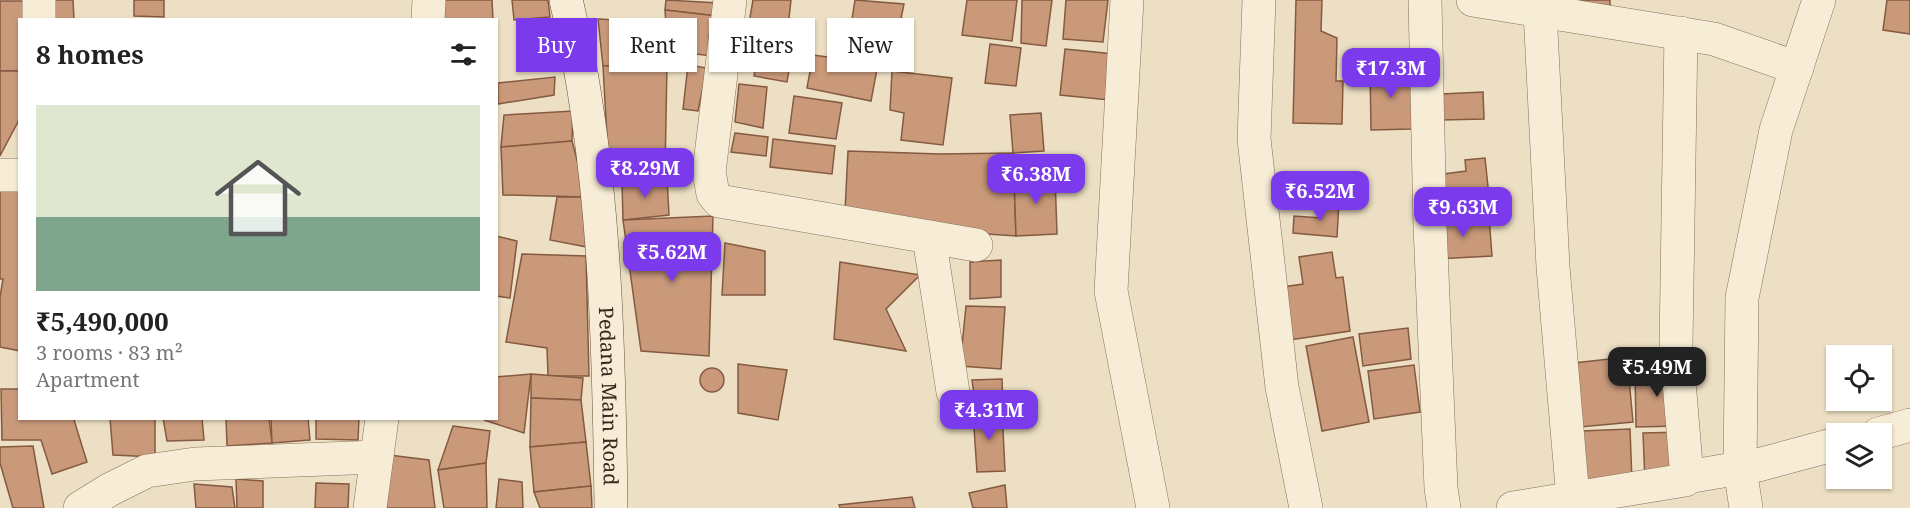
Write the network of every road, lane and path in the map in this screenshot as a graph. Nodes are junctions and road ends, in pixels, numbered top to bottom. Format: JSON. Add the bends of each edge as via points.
{"nodes":[{"id":1,"x":39,"y":0,"type":"edge"},
{"id":2,"x":429,"y":0,"type":"edge"},
{"id":3,"x":566,"y":0,"type":"edge"},
{"id":4,"x":730,"y":0,"type":"edge"},
{"id":5,"x":1127,"y":0,"type":"edge"},
{"id":6,"x":1259,"y":0,"type":"edge"},
{"id":7,"x":1425,"y":0,"type":"edge"},
{"id":8,"x":1473,"y":0,"type":"edge"},
{"id":9,"x":1819,"y":0,"type":"edge"},
{"id":10,"x":1540,"y":11,"type":"junction"},
{"id":11,"x":39,"y":18,"type":"edge"},
{"id":12,"x":428,"y":18,"type":"edge"},
{"id":13,"x":1681,"y":33,"type":"junction"},
{"id":14,"x":1797,"y":68,"type":"junction"},
{"id":15,"x":0,"y":175,"type":"edge"},
{"id":16,"x":18,"y":175,"type":"edge"},
{"id":17,"x":929,"y":237,"type":"junction"},
{"id":18,"x":976,"y":245,"type":"dead end"},
{"id":19,"x":953,"y":392,"type":"dead end"},
{"id":20,"x":382,"y":420,"type":"edge"},
{"id":21,"x":1910,"y":425,"type":"edge"},
{"id":22,"x":1892,"y":430,"type":"edge"},
{"id":23,"x":1826,"y":446,"type":"edge"},
{"id":24,"x":377,"y":457,"type":"junction"},
{"id":25,"x":1740,"y":468,"type":"junction"},
{"id":26,"x":1687,"y":477,"type":"junction"},
{"id":27,"x":1573,"y":498,"type":"junction"},
{"id":28,"x":80,"y":508,"type":"edge"},
{"id":29,"x":370,"y":508,"type":"edge"},
{"id":30,"x":611,"y":508,"type":"edge"},
{"id":31,"x":1153,"y":508,"type":"edge"},
{"id":32,"x":1306,"y":508,"type":"edge"},
{"id":33,"x":1444,"y":508,"type":"edge"},
{"id":34,"x":1513,"y":508,"type":"edge"},
{"id":35,"x":1746,"y":508,"type":"edge"}],
"edges":[{"from":1,"to":11,"type":"street"},
{"from":2,"to":12,"type":"street"},
{"from":3,"to":30,"type":"street","name":"Pedana Main Road","via":[[576,40],[590,140],[603,267]]},
{"from":4,"to":17,"type":"street","via":[[709,172],[713,194],[719,201]]},
{"from":5,"to":31,"type":"street","via":[[1111,291]]},
{"from":6,"to":32,"type":"street","via":[[1254,139],[1282,387]]},
{"from":7,"to":33,"type":"street","via":[[1430,226]]},
{"from":8,"to":10,"type":"street"},
{"from":9,"to":14,"type":"street"},
{"from":10,"to":13,"type":"street"},
{"from":10,"to":27,"type":"street","via":[[1553,267]]},
{"from":13,"to":14,"type":"street","via":[[1714,39]]},
{"from":13,"to":26,"type":"street","via":[[1677,346]]},
{"from":14,"to":25,"type":"street","via":[[1776,130],[1742,298]]},
{"from":15,"to":16,"type":"street"},
{"from":17,"to":18,"type":"street"},
{"from":17,"to":19,"type":"street"},
{"from":20,"to":24,"type":"street"},
{"from":21,"to":22,"type":"street"},
{"from":23,"to":25,"type":"street"},
{"from":24,"to":28,"type":"street","via":[[195,464],[147,471]]},
{"from":24,"to":29,"type":"street"},
{"from":25,"to":26,"type":"street"},
{"from":25,"to":35,"type":"street"},
{"from":26,"to":27,"type":"street"},
{"from":27,"to":34,"type":"street"}]}
